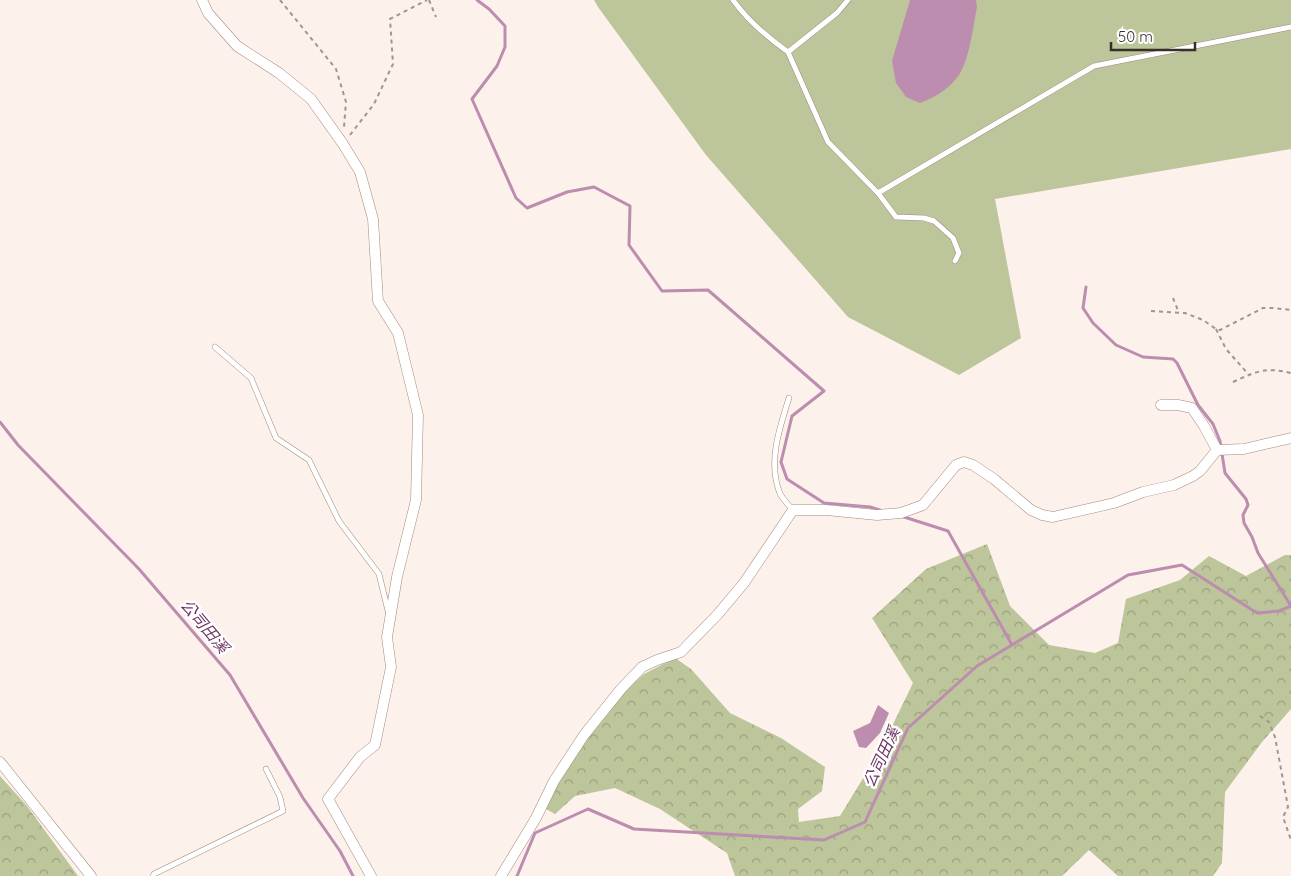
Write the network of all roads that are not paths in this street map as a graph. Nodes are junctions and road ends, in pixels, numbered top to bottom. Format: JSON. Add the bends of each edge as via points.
{"nodes":[{"id":1,"x":202,"y":0,"type":"edge"},
{"id":2,"x":733,"y":0,"type":"edge"},
{"id":3,"x":848,"y":0,"type":"edge"},
{"id":4,"x":1291,"y":27,"type":"edge"},
{"id":5,"x":788,"y":52,"type":"junction"},
{"id":6,"x":878,"y":193,"type":"junction"},
{"id":7,"x":955,"y":261,"type":"dead end"},
{"id":8,"x":215,"y":347,"type":"dead end"},
{"id":9,"x":789,"y":398,"type":"dead end"},
{"id":10,"x":1161,"y":405,"type":"dead end"},
{"id":11,"x":1291,"y":438,"type":"edge"},
{"id":12,"x":1222,"y":450,"type":"junction"},
{"id":13,"x":793,"y":510,"type":"junction"},
{"id":14,"x":390,"y":619,"type":"junction"},
{"id":15,"x":0,"y":762,"type":"edge"},
{"id":16,"x":266,"y":769,"type":"dead end"},
{"id":17,"x":90,"y":876,"type":"edge"},
{"id":18,"x":153,"y":876,"type":"edge"},
{"id":19,"x":371,"y":876,"type":"edge"},
{"id":20,"x":501,"y":876,"type":"edge"}],
"edges":[{"from":1,"to":14,"type":"street","via":[[208,13],[237,46],[279,73],[311,99],[360,172],[373,219],[378,300],[398,333],[418,415],[416,500]]},
{"from":2,"to":5,"type":"lane","via":[[752,23]]},
{"from":3,"to":5,"type":"lane","via":[[837,13]]},
{"from":4,"to":6,"type":"lane","via":[[1094,66]]},
{"from":5,"to":6,"type":"lane","via":[[828,142]]},
{"from":6,"to":7,"type":"lane","via":[[896,218],[934,221],[954,238],[959,253]]},
{"from":8,"to":14,"type":"lane","via":[[251,378],[276,438],[309,460],[339,521],[379,574]]},
{"from":9,"to":13,"type":"lane","via":[[778,434],[774,470],[779,493]]},
{"from":10,"to":12,"type":"street","via":[[1192,408]]},
{"from":11,"to":12,"type":"street","via":[[1244,449]]},
{"from":12,"to":13,"type":"street","via":[[1200,471],[1174,485],[1052,517],[1031,510],[994,479],[964,462],[956,465],[924,505],[901,513],[877,515]]},
{"from":13,"to":20,"type":"street","via":[[744,583],[718,614],[681,652],[642,667],[584,734]]},
{"from":14,"to":19,"type":"street","via":[[387,637],[390,666],[375,745],[360,757],[328,799]]},
{"from":15,"to":17,"type":"street"},
{"from":16,"to":18,"type":"lane","via":[[283,811]]}]}
